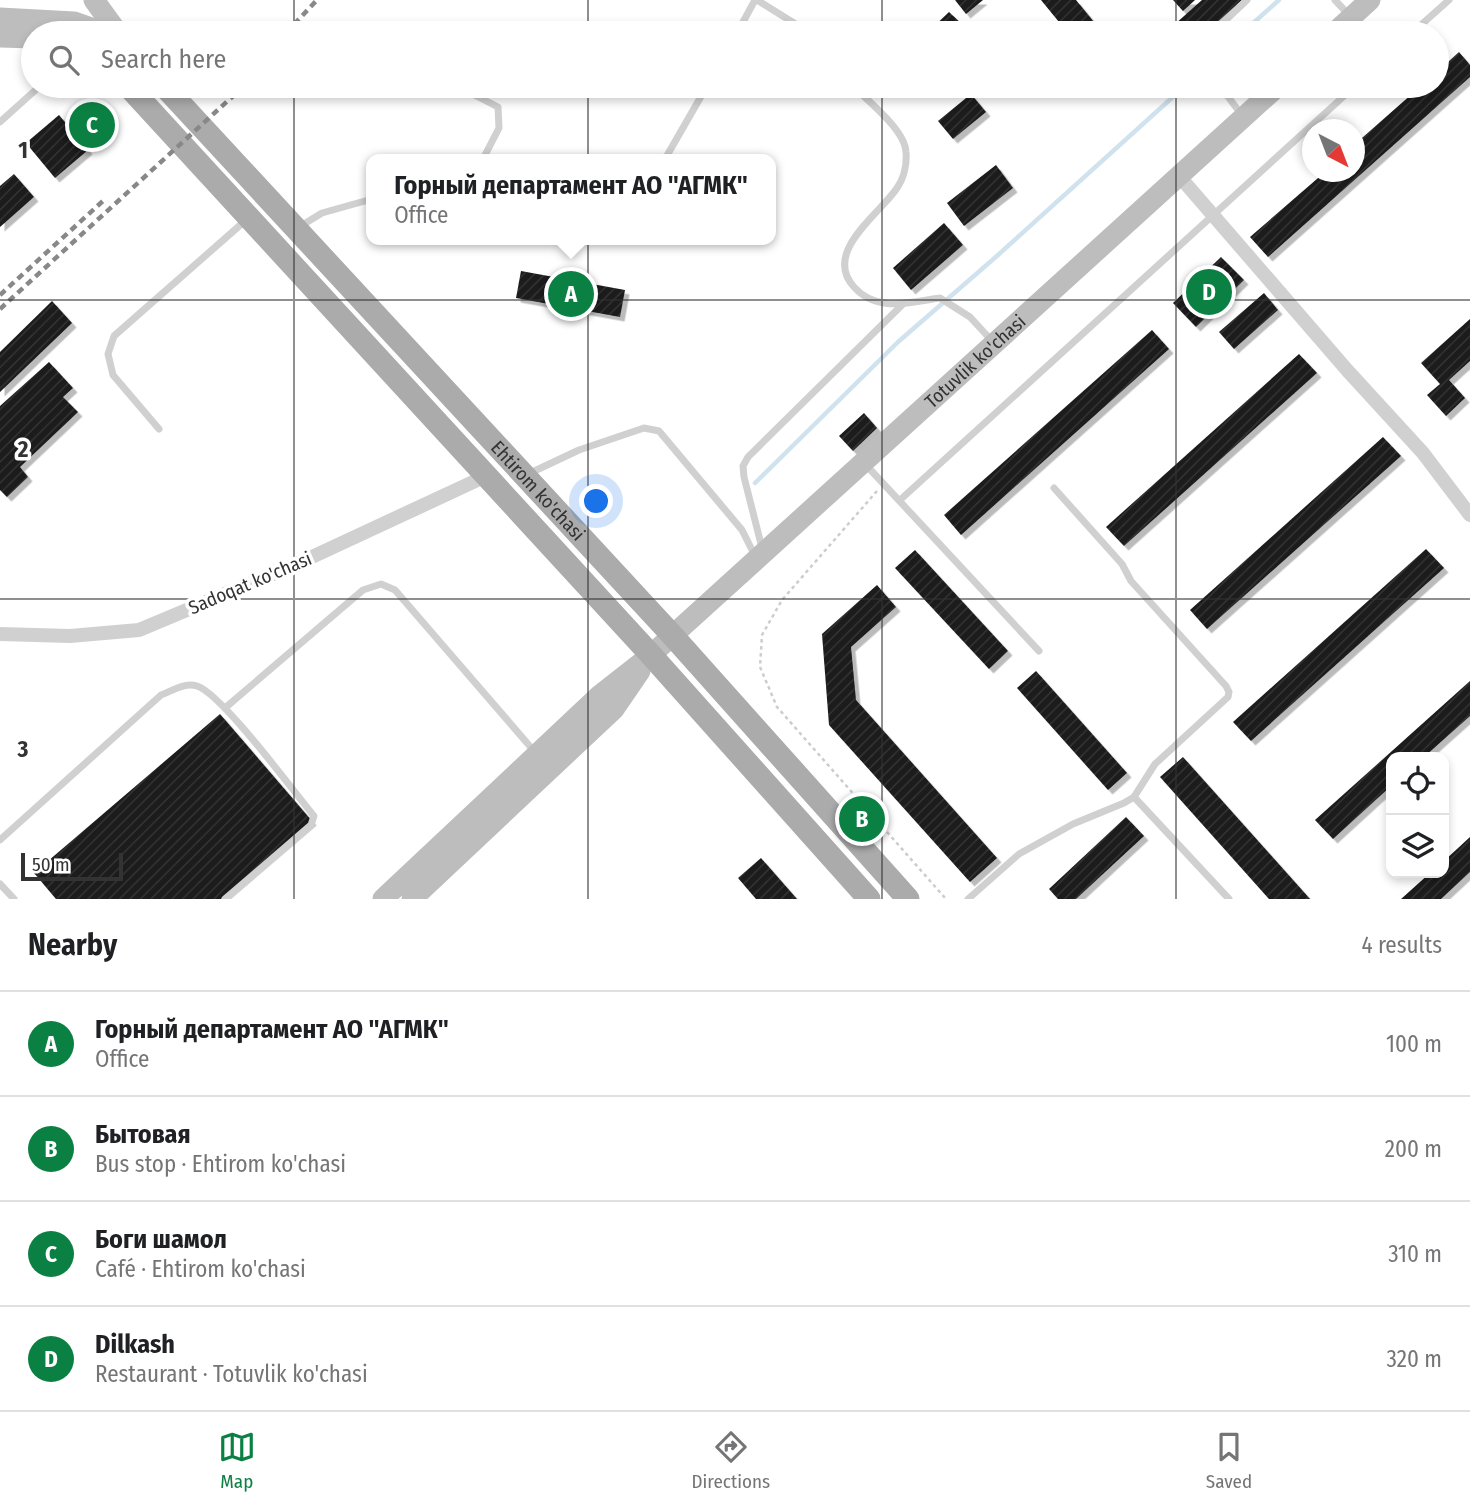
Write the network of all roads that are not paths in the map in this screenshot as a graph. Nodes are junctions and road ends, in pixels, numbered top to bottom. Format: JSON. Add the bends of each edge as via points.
{"nodes":[{"id":1,"x":94,"y":0,"type":"edge"},
{"id":2,"x":756,"y":0,"type":"edge"},
{"id":3,"x":1247,"y":0,"type":"edge"},
{"id":4,"x":1335,"y":0,"type":"edge"},
{"id":5,"x":1370,"y":0,"type":"edge"},
{"id":6,"x":1449,"y":0,"type":"edge"},
{"id":7,"x":0,"y":18,"type":"edge"},
{"id":8,"x":1351,"y":18,"type":"junction"},
{"id":9,"x":56,"y":21,"type":"edge"},
{"id":10,"x":109,"y":21,"type":"edge"},
{"id":11,"x":744,"y":21,"type":"edge"},
{"id":12,"x":790,"y":21,"type":"edge"},
{"id":13,"x":1225,"y":21,"type":"edge"},
{"id":14,"x":1348,"y":21,"type":"edge"},
{"id":15,"x":1425,"y":21,"type":"edge"},
{"id":16,"x":0,"y":37,"type":"edge"},
{"id":17,"x":21,"y":38,"type":"edge"},
{"id":18,"x":26,"y":98,"type":"edge"},
{"id":19,"x":139,"y":98,"type":"edge"},
{"id":20,"x":175,"y":98,"type":"edge"},
{"id":21,"x":480,"y":98,"type":"edge"},
{"id":22,"x":700,"y":98,"type":"edge"},
{"id":23,"x":865,"y":98,"type":"edge"},
{"id":24,"x":1229,"y":98,"type":"edge"},
{"id":25,"x":1265,"y":98,"type":"edge"},
{"id":26,"x":1342,"y":98,"type":"edge"},
{"id":27,"x":1244,"y":117,"type":"junction"},
{"id":28,"x":0,"y":121,"type":"edge"},
{"id":29,"x":486,"y":154,"type":"edge"},
{"id":30,"x":668,"y":154,"type":"edge"},
{"id":31,"x":1180,"y":177,"type":"junction"},
{"id":32,"x":366,"y":201,"type":"edge"},
{"id":33,"x":1213,"y":215,"type":"junction"},
{"id":34,"x":249,"y":217,"type":"junction"},
{"id":35,"x":296,"y":229,"type":"junction"},
{"id":36,"x":902,"y":305,"type":"junction"},
{"id":37,"x":994,"y":344,"type":"junction"},
{"id":38,"x":159,"y":429,"type":"dead end"},
{"id":39,"x":863,"y":461,"type":"junction"},
{"id":40,"x":486,"y":476,"type":"junction"},
{"id":41,"x":524,"y":476,"type":"junction"},
{"id":42,"x":1054,"y":488,"type":"dead end"},
{"id":43,"x":900,"y":500,"type":"junction"},
{"id":44,"x":1470,"y":515,"type":"edge"},
{"id":45,"x":759,"y":555,"type":"junction"},
{"id":46,"x":0,"y":634,"type":"edge"},
{"id":47,"x":672,"y":635,"type":"junction"},
{"id":48,"x":1039,"y":651,"type":"dead end"},
{"id":49,"x":651,"y":655,"type":"junction"},
{"id":50,"x":225,"y":708,"type":"junction"},
{"id":51,"x":537,"y":754,"type":"junction"},
{"id":52,"x":1135,"y":797,"type":"junction"},
{"id":53,"x":0,"y":840,"type":"edge"},
{"id":54,"x":0,"y":884,"type":"edge"},
{"id":55,"x":14,"y":899,"type":"edge"},
{"id":56,"x":225,"y":899,"type":"edge"},
{"id":57,"x":383,"y":899,"type":"edge"},
{"id":58,"x":412,"y":899,"type":"edge"},
{"id":59,"x":869,"y":899,"type":"edge"},
{"id":60,"x":908,"y":899,"type":"edge"},
{"id":61,"x":968,"y":899,"type":"edge"},
{"id":62,"x":1228,"y":899,"type":"edge"}],
"edges":[{"from":1,"to":10,"type":"main road"},
{"from":2,"to":11,"type":"lane"},
{"from":2,"to":12,"type":"lane"},
{"from":3,"to":13,"type":"lane"},
{"from":4,"to":8,"type":"lane"},
{"from":5,"to":8,"type":"main road"},
{"from":6,"to":15,"type":"lane"},
{"from":7,"to":9,"type":"main road"},
{"from":8,"to":14,"type":"main road"},
{"from":16,"to":17,"type":"main road"},
{"from":18,"to":28,"type":"lane"},
{"from":19,"to":34,"type":"main road","name":"Ehtirom ko'chasi"},
{"from":20,"to":35,"type":"main road","name":"Ehtirom ko'chasi"},
{"from":21,"to":29,"type":"lane","via":[[498,107],[499,128]]},
{"from":22,"to":30,"type":"lane"},
{"from":23,"to":36,"type":"lane","via":[[901,136],[906,166],[898,187],[849,247],[846,273],[865,297]]},
{"from":24,"to":27,"type":"lane"},
{"from":25,"to":27,"type":"main road","name":"Totuvlik ko'chasi"},
{"from":26,"to":33,"type":"lane"},
{"from":27,"to":31,"type":"main road","name":"Totuvlik ko'chasi"},
{"from":31,"to":33,"type":"street"},
{"from":31,"to":37,"type":"main road","name":"Totuvlik ko'chasi"},
{"from":32,"to":35,"type":"lane","via":[[322,213]]},
{"from":33,"to":43,"type":"lane"},
{"from":33,"to":44,"type":"street","via":[[1423,453]]},
{"from":34,"to":38,"type":"lane","via":[[114,336],[108,354],[113,374]]},
{"from":34,"to":40,"type":"main road","name":"Ehtirom ko'chasi"},
{"from":35,"to":41,"type":"main road","name":"Ehtirom ko'chasi"},
{"from":36,"to":37,"type":"lane","via":[[940,299],[970,317]]},
{"from":36,"to":45,"type":"lane","via":[[748,457],[744,477]]},
{"from":37,"to":39,"type":"main road","name":"Totuvlik ko'chasi"},
{"from":39,"to":43,"type":"lane"},
{"from":39,"to":45,"type":"main road","name":"Totuvlik ko'chasi"},
{"from":40,"to":46,"type":"street","name":"Sadoqat ko'chasi","via":[[299,564],[139,630],[70,636]]},
{"from":40,"to":49,"type":"main road","name":"Ehtirom ko'chasi"},
{"from":41,"to":45,"type":"lane","via":[[579,450],[644,428],[659,431]]},
{"from":41,"to":47,"type":"main road","name":"Ehtirom ko'chasi"},
{"from":42,"to":52,"type":"lane","via":[[1229,692],[1155,764]]},
{"from":43,"to":48,"type":"lane"},
{"from":45,"to":47,"type":"main road","name":"Totuvlik ko'chasi"},
{"from":47,"to":49,"type":"main road","name":"Totuvlik ko'chasi"},
{"from":47,"to":60,"type":"main road","name":"Ehtirom ko'chasi"},
{"from":49,"to":51,"type":"main road"},
{"from":49,"to":58,"type":"main road","via":[[614,709]]},
{"from":49,"to":59,"type":"main road","name":"Ehtirom ko'chasi"},
{"from":50,"to":51,"type":"lane","via":[[363,590],[381,584],[395,590]]},
{"from":50,"to":53,"type":"lane","via":[[198,686],[183,685],[161,695]]},
{"from":50,"to":56,"type":"lane","via":[[314,816]]},
{"from":51,"to":57,"type":"main road"},
{"from":52,"to":61,"type":"lane","via":[[1019,854]]},
{"from":52,"to":62,"type":"lane"},
{"from":54,"to":55,"type":"lane"}]}
